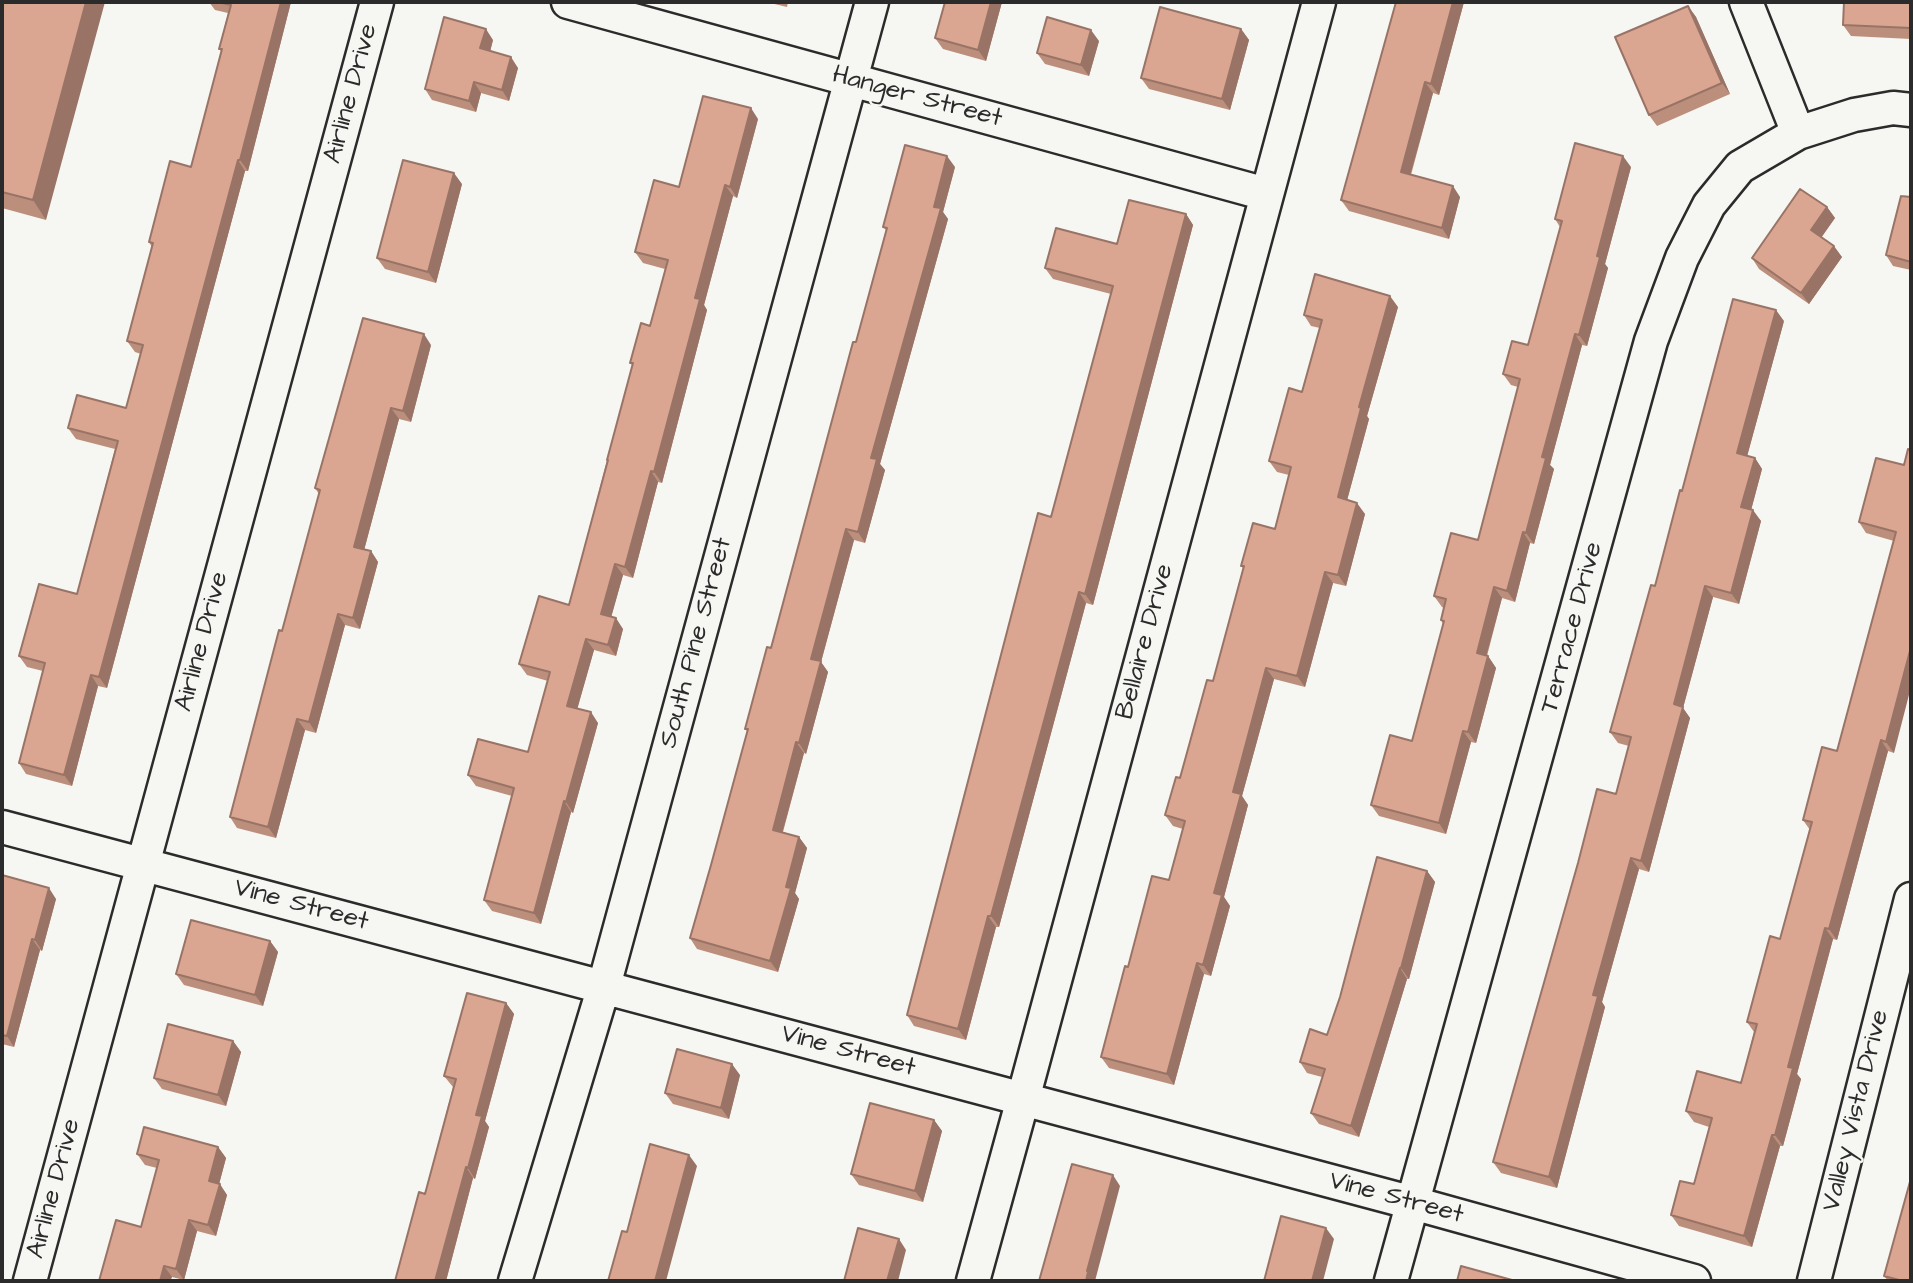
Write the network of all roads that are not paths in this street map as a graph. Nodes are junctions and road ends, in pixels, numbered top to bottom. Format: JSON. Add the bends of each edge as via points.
{"nodes":[{"id":1,"x":377,"y":2,"type":"edge"},
{"id":2,"x":568,"y":2,"type":"edge"},
{"id":3,"x":872,"y":2,"type":"edge"},
{"id":4,"x":1319,"y":2,"type":"edge"},
{"id":5,"x":1746,"y":2,"type":"edge"},
{"id":6,"x":851,"y":79,"type":"junction"},
{"id":7,"x":1911,"y":110,"type":"edge"},
{"id":8,"x":1798,"y":133,"type":"junction"},
{"id":9,"x":1266,"y":194,"type":"junction"},
{"id":10,"x":2,"y":827,"type":"edge"},
{"id":11,"x":143,"y":864,"type":"junction"},
{"id":12,"x":1911,"y":899,"type":"edge"},
{"id":13,"x":604,"y":986,"type":"junction"},
{"id":14,"x":1023,"y":1100,"type":"junction"},
{"id":15,"x":1413,"y":1203,"type":"junction"},
{"id":16,"x":30,"y":1281,"type":"edge"},
{"id":17,"x":515,"y":1281,"type":"edge"},
{"id":18,"x":973,"y":1281,"type":"edge"},
{"id":19,"x":1391,"y":1281,"type":"edge"},
{"id":20,"x":1694,"y":1281,"type":"edge"},
{"id":21,"x":1814,"y":1281,"type":"edge"}],
"edges":[{"from":1,"to":11,"type":"street","name":"Airline Drive"},
{"from":2,"to":6,"type":"street","name":"Hanger Street"},
{"from":3,"to":6,"type":"street","name":"South Pine Street"},
{"from":4,"to":9,"type":"street","name":"Bellaire Drive"},
{"from":5,"to":8,"type":"street"},
{"from":6,"to":9,"type":"street","name":"Hanger Street"},
{"from":6,"to":13,"type":"street","name":"South Pine Street"},
{"from":7,"to":8,"type":"street","name":"Terrace Drive","via":[[1854,114]]},
{"from":8,"to":15,"type":"street","name":"Terrace Drive","via":[[1740,167],[1709,205],[1682,258],[1651,341]]},
{"from":9,"to":14,"type":"street","name":"Bellaire Drive"},
{"from":10,"to":11,"type":"street","name":"Vine Street"},
{"from":11,"to":13,"type":"street","name":"Vine Street"},
{"from":11,"to":16,"type":"street","name":"Airline Drive"},
{"from":12,"to":21,"type":"street","name":"Valley Vista Drive"},
{"from":13,"to":14,"type":"street","name":"Vine Street"},
{"from":13,"to":17,"type":"street","name":"South Pine Street"},
{"from":14,"to":15,"type":"street","name":"Vine Street"},
{"from":14,"to":18,"type":"street","name":"Bellaire Drive"},
{"from":15,"to":19,"type":"street","name":"Terrace Drive"},
{"from":15,"to":20,"type":"street","name":"Vine Street"}]}
